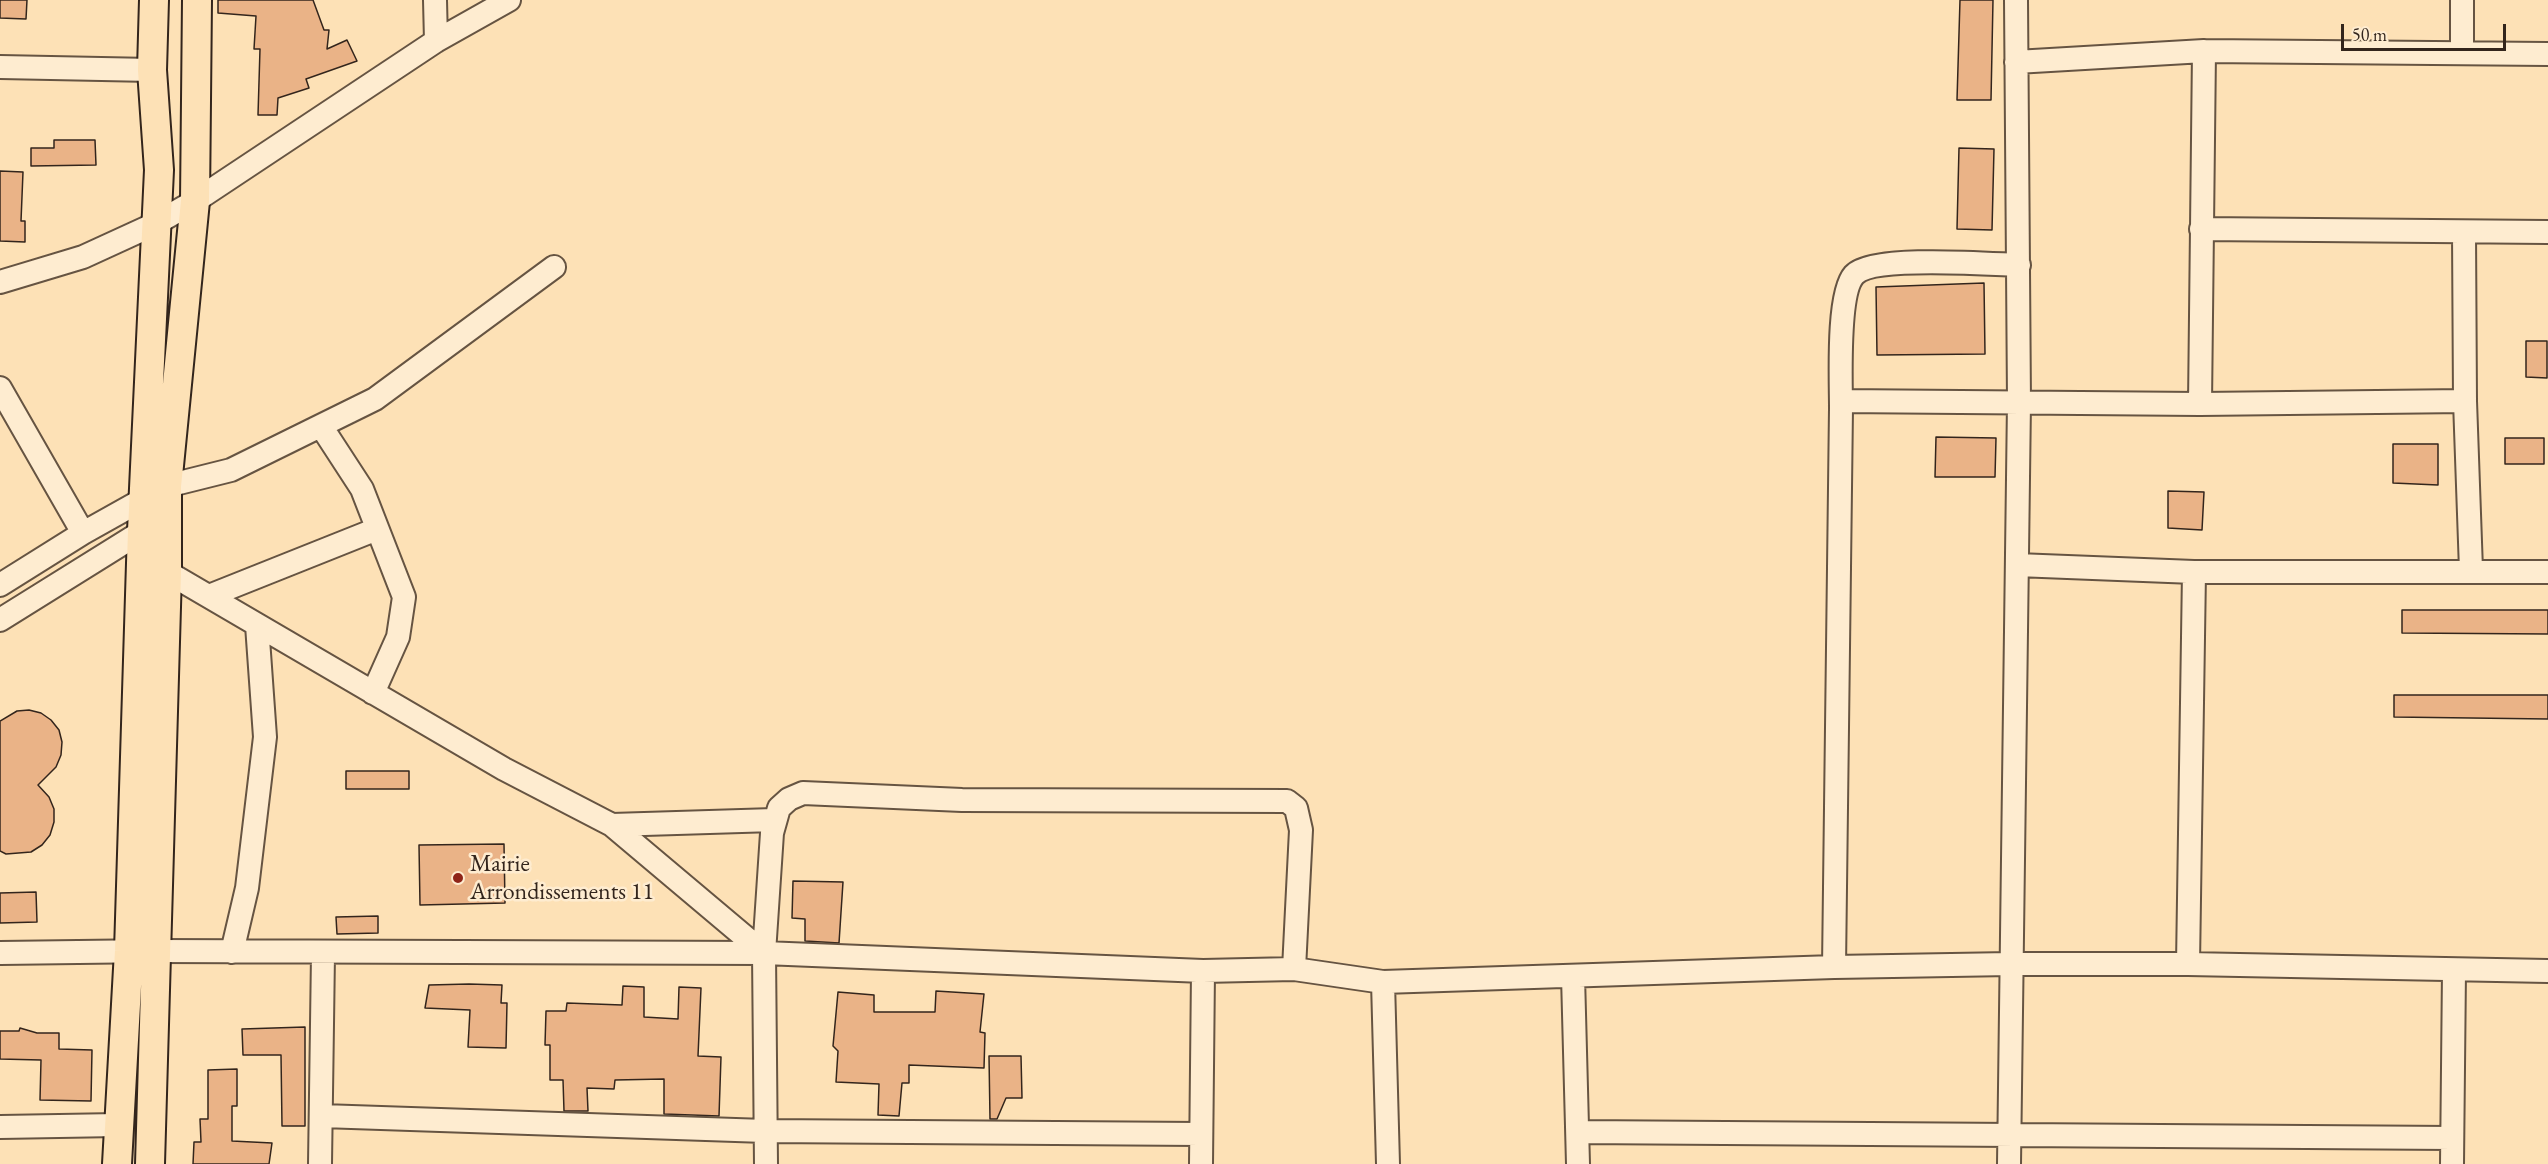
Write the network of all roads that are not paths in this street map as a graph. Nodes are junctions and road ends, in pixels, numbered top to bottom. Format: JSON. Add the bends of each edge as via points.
{"nodes":[{"id":1,"x":154,"y":0,"type":"edge"},
{"id":2,"x":197,"y":0,"type":"edge"},
{"id":3,"x":435,"y":0,"type":"edge"},
{"id":4,"x":509,"y":0,"type":"edge"},
{"id":5,"x":2016,"y":0,"type":"edge"},
{"id":6,"x":2462,"y":0,"type":"edge"},
{"id":7,"x":436,"y":41,"type":"junction"},
{"id":8,"x":2204,"y":51,"type":"junction"},
{"id":9,"x":2462,"y":52,"type":"junction"},
{"id":10,"x":2548,"y":54,"type":"edge"},
{"id":11,"x":2016,"y":62,"type":"junction"},
{"id":12,"x":0,"y":67,"type":"edge"},
{"id":13,"x":152,"y":70,"type":"junction"},
{"id":14,"x":195,"y":201,"type":"junction"},
{"id":15,"x":155,"y":224,"type":"junction"},
{"id":16,"x":2201,"y":229,"type":"junction"},
{"id":17,"x":2548,"y":231,"type":"edge"},
{"id":18,"x":2464,"y":232,"type":"junction"},
{"id":19,"x":2019,"y":265,"type":"junction"},
{"id":20,"x":554,"y":267,"type":"dead end"},
{"id":21,"x":0,"y":282,"type":"edge"},
{"id":22,"x":0,"y":388,"type":"edge"},
{"id":23,"x":1841,"y":401,"type":"junction"},
{"id":24,"x":2465,"y":401,"type":"junction"},
{"id":25,"x":2019,"y":402,"type":"junction"},
{"id":26,"x":2200,"y":404,"type":"junction"},
{"id":27,"x":321,"y":426,"type":"junction"},
{"id":28,"x":155,"y":492,"type":"junction"},
{"id":29,"x":154,"y":524,"type":"junction"},
{"id":30,"x":377,"y":529,"type":"junction"},
{"id":31,"x":83,"y":533,"type":"junction"},
{"id":32,"x":2017,"y":565,"type":"junction"},
{"id":33,"x":2471,"y":570,"type":"junction"},
{"id":34,"x":167,"y":572,"type":"junction"},
{"id":35,"x":2194,"y":572,"type":"junction"},
{"id":36,"x":2548,"y":572,"type":"edge"},
{"id":37,"x":0,"y":585,"type":"edge"},
{"id":38,"x":209,"y":596,"type":"junction"},
{"id":39,"x":0,"y":620,"type":"edge"},
{"id":40,"x":257,"y":625,"type":"junction"},
{"id":41,"x":373,"y":693,"type":"junction"},
{"id":42,"x":774,"y":820,"type":"junction"},
{"id":43,"x":612,"y":825,"type":"junction"},
{"id":44,"x":143,"y":951,"type":"junction"},
{"id":45,"x":232,"y":952,"type":"junction"},
{"id":46,"x":0,"y":953,"type":"edge"},
{"id":47,"x":764,"y":953,"type":"junction"},
{"id":48,"x":323,"y":954,"type":"junction"},
{"id":49,"x":2010,"y":964,"type":"junction"},
{"id":50,"x":2188,"y":964,"type":"junction"},
{"id":51,"x":1834,"y":967,"type":"junction"},
{"id":52,"x":1294,"y":969,"type":"junction"},
{"id":53,"x":1203,"y":971,"type":"junction"},
{"id":54,"x":2454,"y":971,"type":"junction"},
{"id":55,"x":2548,"y":971,"type":"edge"},
{"id":56,"x":1573,"y":976,"type":"junction"},
{"id":57,"x":1383,"y":982,"type":"junction"},
{"id":58,"x":322,"y":1116,"type":"junction"},
{"id":59,"x":118,"y":1125,"type":"junction"},
{"id":60,"x":0,"y":1127,"type":"edge"},
{"id":61,"x":765,"y":1131,"type":"junction"},
{"id":62,"x":1579,"y":1132,"type":"junction"},
{"id":63,"x":1200,"y":1134,"type":"junction"},
{"id":64,"x":2009,"y":1135,"type":"junction"},
{"id":65,"x":2452,"y":1138,"type":"junction"},
{"id":66,"x":117,"y":1164,"type":"edge"},
{"id":67,"x":150,"y":1164,"type":"edge"},
{"id":68,"x":321,"y":1164,"type":"edge"},
{"id":69,"x":766,"y":1164,"type":"edge"},
{"id":70,"x":1201,"y":1164,"type":"edge"},
{"id":71,"x":1388,"y":1164,"type":"edge"},
{"id":72,"x":1578,"y":1164,"type":"edge"},
{"id":73,"x":2009,"y":1164,"type":"edge"},
{"id":74,"x":2452,"y":1164,"type":"edge"}],
"edges":[{"from":1,"to":13,"type":"main road"},
{"from":2,"to":14,"type":"main road"},
{"from":3,"to":7,"type":"street"},
{"from":4,"to":7,"type":"street"},
{"from":5,"to":11,"type":"street"},
{"from":6,"to":9,"type":"street"},
{"from":7,"to":14,"type":"street"},
{"from":8,"to":9,"type":"street"},
{"from":8,"to":11,"type":"street"},
{"from":8,"to":16,"type":"street"},
{"from":9,"to":10,"type":"street"},
{"from":11,"to":19,"type":"street"},
{"from":12,"to":13,"type":"street"},
{"from":13,"to":15,"type":"main road","via":[[159,170]]},
{"from":14,"to":15,"type":"street"},
{"from":14,"to":28,"type":"main road"},
{"from":15,"to":21,"type":"street","via":[[82,257]]},
{"from":15,"to":28,"type":"main road"},
{"from":16,"to":18,"type":"street"},
{"from":16,"to":26,"type":"street"},
{"from":17,"to":18,"type":"street"},
{"from":18,"to":24,"type":"street"},
{"from":19,"to":23,"type":"street","via":[[1886,263],[1856,273],[1847,286],[1844,302]]},
{"from":19,"to":25,"type":"street"},
{"from":20,"to":27,"type":"street","via":[[375,399]]},
{"from":22,"to":31,"type":"street"},
{"from":23,"to":25,"type":"street"},
{"from":23,"to":51,"type":"street"},
{"from":24,"to":26,"type":"street"},
{"from":24,"to":33,"type":"street"},
{"from":25,"to":26,"type":"street"},
{"from":25,"to":32,"type":"street"},
{"from":27,"to":28,"type":"street","via":[[231,470]]},
{"from":27,"to":30,"type":"street","via":[[362,489]]},
{"from":28,"to":29,"type":"main road"},
{"from":28,"to":31,"type":"street"},
{"from":29,"to":34,"type":"main road"},
{"from":29,"to":39,"type":"street"},
{"from":29,"to":44,"type":"main road"},
{"from":30,"to":38,"type":"street"},
{"from":30,"to":41,"type":"street","via":[[404,597],[398,637]]},
{"from":31,"to":37,"type":"street"},
{"from":32,"to":35,"type":"street"},
{"from":32,"to":49,"type":"street"},
{"from":33,"to":35,"type":"street"},
{"from":33,"to":36,"type":"street"},
{"from":34,"to":38,"type":"street"},
{"from":34,"to":44,"type":"main road"},
{"from":35,"to":50,"type":"street"},
{"from":38,"to":40,"type":"street"},
{"from":40,"to":41,"type":"street"},
{"from":40,"to":45,"type":"street","via":[[265,737],[247,888]]},
{"from":41,"to":43,"type":"street","via":[[504,769]]},
{"from":42,"to":43,"type":"street"},
{"from":42,"to":47,"type":"street"},
{"from":42,"to":52,"type":"street","via":[[779,808],[803,793],[962,800],[1287,801],[1296,808],[1301,830]]},
{"from":43,"to":47,"type":"street"},
{"from":44,"to":45,"type":"street"},
{"from":44,"to":46,"type":"street"},
{"from":44,"to":59,"type":"main road"},
{"from":44,"to":67,"type":"main road"},
{"from":45,"to":48,"type":"street"},
{"from":47,"to":48,"type":"street"},
{"from":47,"to":53,"type":"street"},
{"from":47,"to":61,"type":"street"},
{"from":48,"to":58,"type":"street"},
{"from":49,"to":50,"type":"street"},
{"from":49,"to":51,"type":"street"},
{"from":49,"to":64,"type":"street"},
{"from":50,"to":54,"type":"street"},
{"from":51,"to":56,"type":"street"},
{"from":52,"to":53,"type":"street"},
{"from":52,"to":57,"type":"street"},
{"from":53,"to":63,"type":"street"},
{"from":54,"to":55,"type":"street"},
{"from":54,"to":65,"type":"street"},
{"from":56,"to":57,"type":"street"},
{"from":56,"to":62,"type":"street"},
{"from":57,"to":71,"type":"street"},
{"from":58,"to":61,"type":"street"},
{"from":58,"to":68,"type":"street"},
{"from":59,"to":60,"type":"street"},
{"from":59,"to":66,"type":"main road"},
{"from":61,"to":63,"type":"street"},
{"from":61,"to":69,"type":"street"},
{"from":62,"to":64,"type":"street"},
{"from":62,"to":72,"type":"street"},
{"from":63,"to":70,"type":"street"},
{"from":64,"to":65,"type":"street"},
{"from":64,"to":73,"type":"street"},
{"from":65,"to":74,"type":"street"}]}
